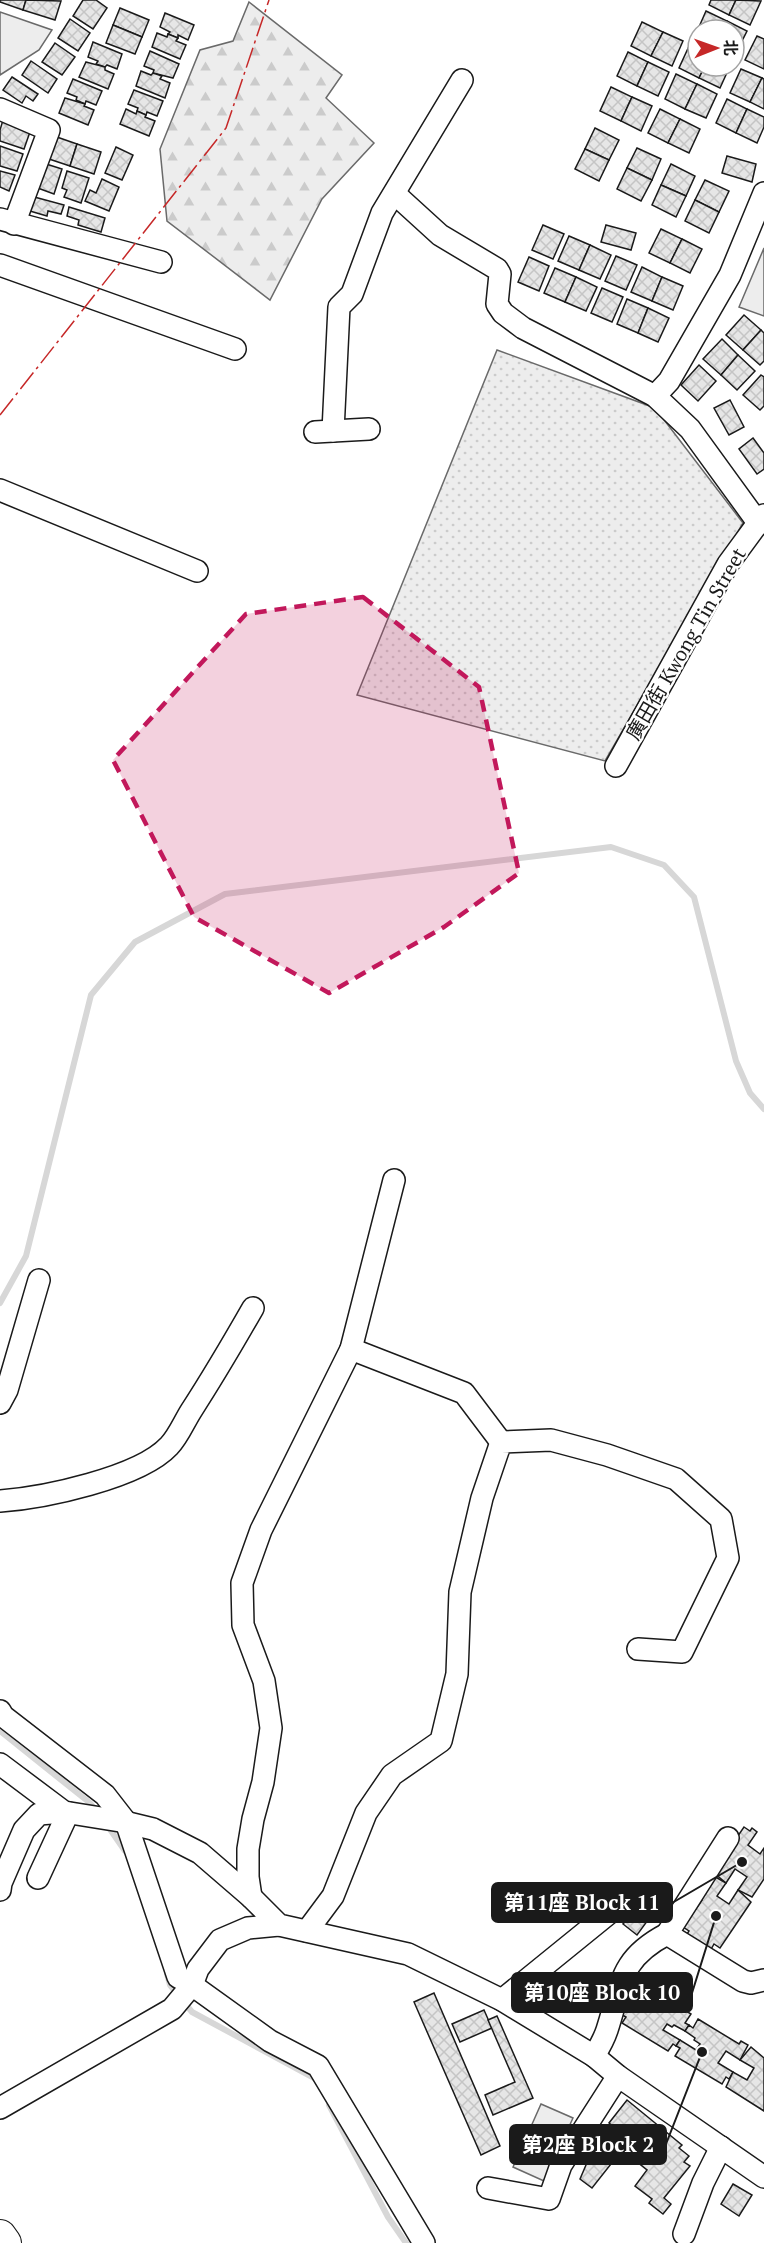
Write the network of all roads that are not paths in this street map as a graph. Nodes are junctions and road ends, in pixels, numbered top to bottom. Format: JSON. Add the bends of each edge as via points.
{"nodes":[{"id":1,"x":462,"y":80,"type":"dead end"},
{"id":2,"x":0,"y":109,"type":"edge"},
{"id":3,"x":764,"y":193,"type":"edge"},
{"id":4,"x":394,"y":194,"type":"junction"},
{"id":5,"x":7,"y":222,"type":"edge"},
{"id":6,"x":161,"y":262,"type":"dead end"},
{"id":7,"x":0,"y":265,"type":"edge"},
{"id":8,"x":235,"y":350,"type":"dead end"},
{"id":9,"x":655,"y":396,"type":"junction"},
{"id":10,"x":369,"y":429,"type":"dead end"},
{"id":11,"x":0,"y":490,"type":"edge"},
{"id":12,"x":761,"y":519,"type":"edge"},
{"id":13,"x":197,"y":571,"type":"dead end"},
{"id":14,"x":616,"y":766,"type":"dead end"},
{"id":15,"x":394,"y":1180,"type":"dead end"},
{"id":16,"x":39,"y":1281,"type":"dead end"},
{"id":17,"x":253,"y":1308,"type":"dead end"},
{"id":18,"x":351,"y":1349,"type":"junction"},
{"id":19,"x":0,"y":1403,"type":"edge"},
{"id":20,"x":501,"y":1442,"type":"junction"},
{"id":21,"x":0,"y":1501,"type":"edge"},
{"id":22,"x":638,"y":1649,"type":"dead end"},
{"id":23,"x":0,"y":1710,"type":"edge"},
{"id":24,"x":0,"y":1764,"type":"edge"},
{"id":25,"x":66,"y":1813,"type":"junction"},
{"id":26,"x":123,"y":1822,"type":"junction"},
{"id":27,"x":728,"y":1838,"type":"dead end"},
{"id":28,"x":38,"y":1878,"type":"dead end"},
{"id":29,"x":0,"y":1890,"type":"edge"},
{"id":30,"x":251,"y":1897,"type":"junction"},
{"id":31,"x":608,"y":1914,"type":"dead end"},
{"id":32,"x":279,"y":1925,"type":"junction"},
{"id":33,"x":307,"y":1931,"type":"junction"},
{"id":34,"x":667,"y":1934,"type":"junction"},
{"id":35,"x":764,"y":1980,"type":"edge"},
{"id":36,"x":192,"y":1985,"type":"junction"},
{"id":37,"x":502,"y":2000,"type":"junction"},
{"id":38,"x":594,"y":2056,"type":"junction"},
{"id":39,"x":618,"y":2076,"type":"junction"},
{"id":40,"x":0,"y":2108,"type":"edge"},
{"id":41,"x":721,"y":2147,"type":"junction"},
{"id":42,"x":764,"y":2177,"type":"edge"},
{"id":43,"x":488,"y":2187,"type":"dead end"},
{"id":44,"x":684,"y":2234,"type":"dead end"},
{"id":45,"x":0,"y":2236,"type":"edge"},
{"id":46,"x":5,"y":2243,"type":"edge"},
{"id":47,"x":424,"y":2243,"type":"edge"}],
"edges":[{"from":1,"to":4,"type":"street"},
{"from":2,"to":5,"type":"street","via":[[49,130]]},
{"from":3,"to":9,"type":"street","via":[[730,275],[669,381]]},
{"from":4,"to":9,"type":"street","name":"廣田街 Kwong Tin Street","via":[[440,235],[497,269],[498,304],[503,313],[523,328]]},
{"from":4,"to":10,"type":"street","via":[[382,213],[352,294],[339,307],[324,432]]},
{"from":5,"to":6,"type":"street"},
{"from":7,"to":8,"type":"street"},
{"from":9,"to":12,"type":"street","name":"廣田街 Kwong Tin Street","via":[[690,429]]},
{"from":11,"to":13,"type":"street"},
{"from":12,"to":14,"type":"street","name":"廣田街 Kwong Tin Street","via":[[728,564]]},
{"from":15,"to":18,"type":"street"},
{"from":16,"to":19,"type":"street"},
{"from":17,"to":21,"type":"street","via":[[169,1447],[136,1468],[97,1482],[27,1499]]},
{"from":18,"to":20,"type":"street","via":[[464,1393]]},
{"from":18,"to":30,"type":"street","via":[[261,1530],[243,1583],[243,1625],[264,1681],[271,1728],[264,1782],[248,1848]]},
{"from":20,"to":22,"type":"street","via":[[551,1440],[676,1479],[721,1519],[729,1558],[682,1652]]},
{"from":20,"to":33,"type":"street","via":[[482,1498],[460,1592],[457,1674],[441,1740],[392,1774],[366,1813],[333,1896]]},
{"from":23,"to":26,"type":"street","via":[[105,1795]]},
{"from":24,"to":25,"type":"street"},
{"from":25,"to":26,"type":"street"},
{"from":25,"to":28,"type":"street"},
{"from":25,"to":29,"type":"street","via":[[39,1814],[24,1830]]},
{"from":26,"to":30,"type":"street","via":[[153,1829],[200,1854]]},
{"from":26,"to":36,"type":"street","via":[[178,1977]]},
{"from":27,"to":34,"type":"street"},
{"from":30,"to":32,"type":"street"},
{"from":31,"to":37,"type":"street"},
{"from":32,"to":33,"type":"street"},
{"from":32,"to":36,"type":"street","via":[[248,1928],[220,1940],[198,1968]]},
{"from":33,"to":37,"type":"street","via":[[408,1954]]},
{"from":34,"to":35,"type":"street","via":[[742,1981]]},
{"from":34,"to":38,"type":"street","via":[[648,1944],[622,1977],[606,2033]]},
{"from":36,"to":40,"type":"street","via":[[172,2009]]},
{"from":36,"to":47,"type":"street","via":[[270,2041],[318,2066]]},
{"from":37,"to":38,"type":"street"},
{"from":38,"to":39,"type":"street"},
{"from":39,"to":41,"type":"street"},
{"from":39,"to":43,"type":"street","via":[[561,2166],[549,2199]]},
{"from":41,"to":42,"type":"street"},
{"from":41,"to":44,"type":"street"},
{"from":45,"to":46,"type":"highway"}]}
